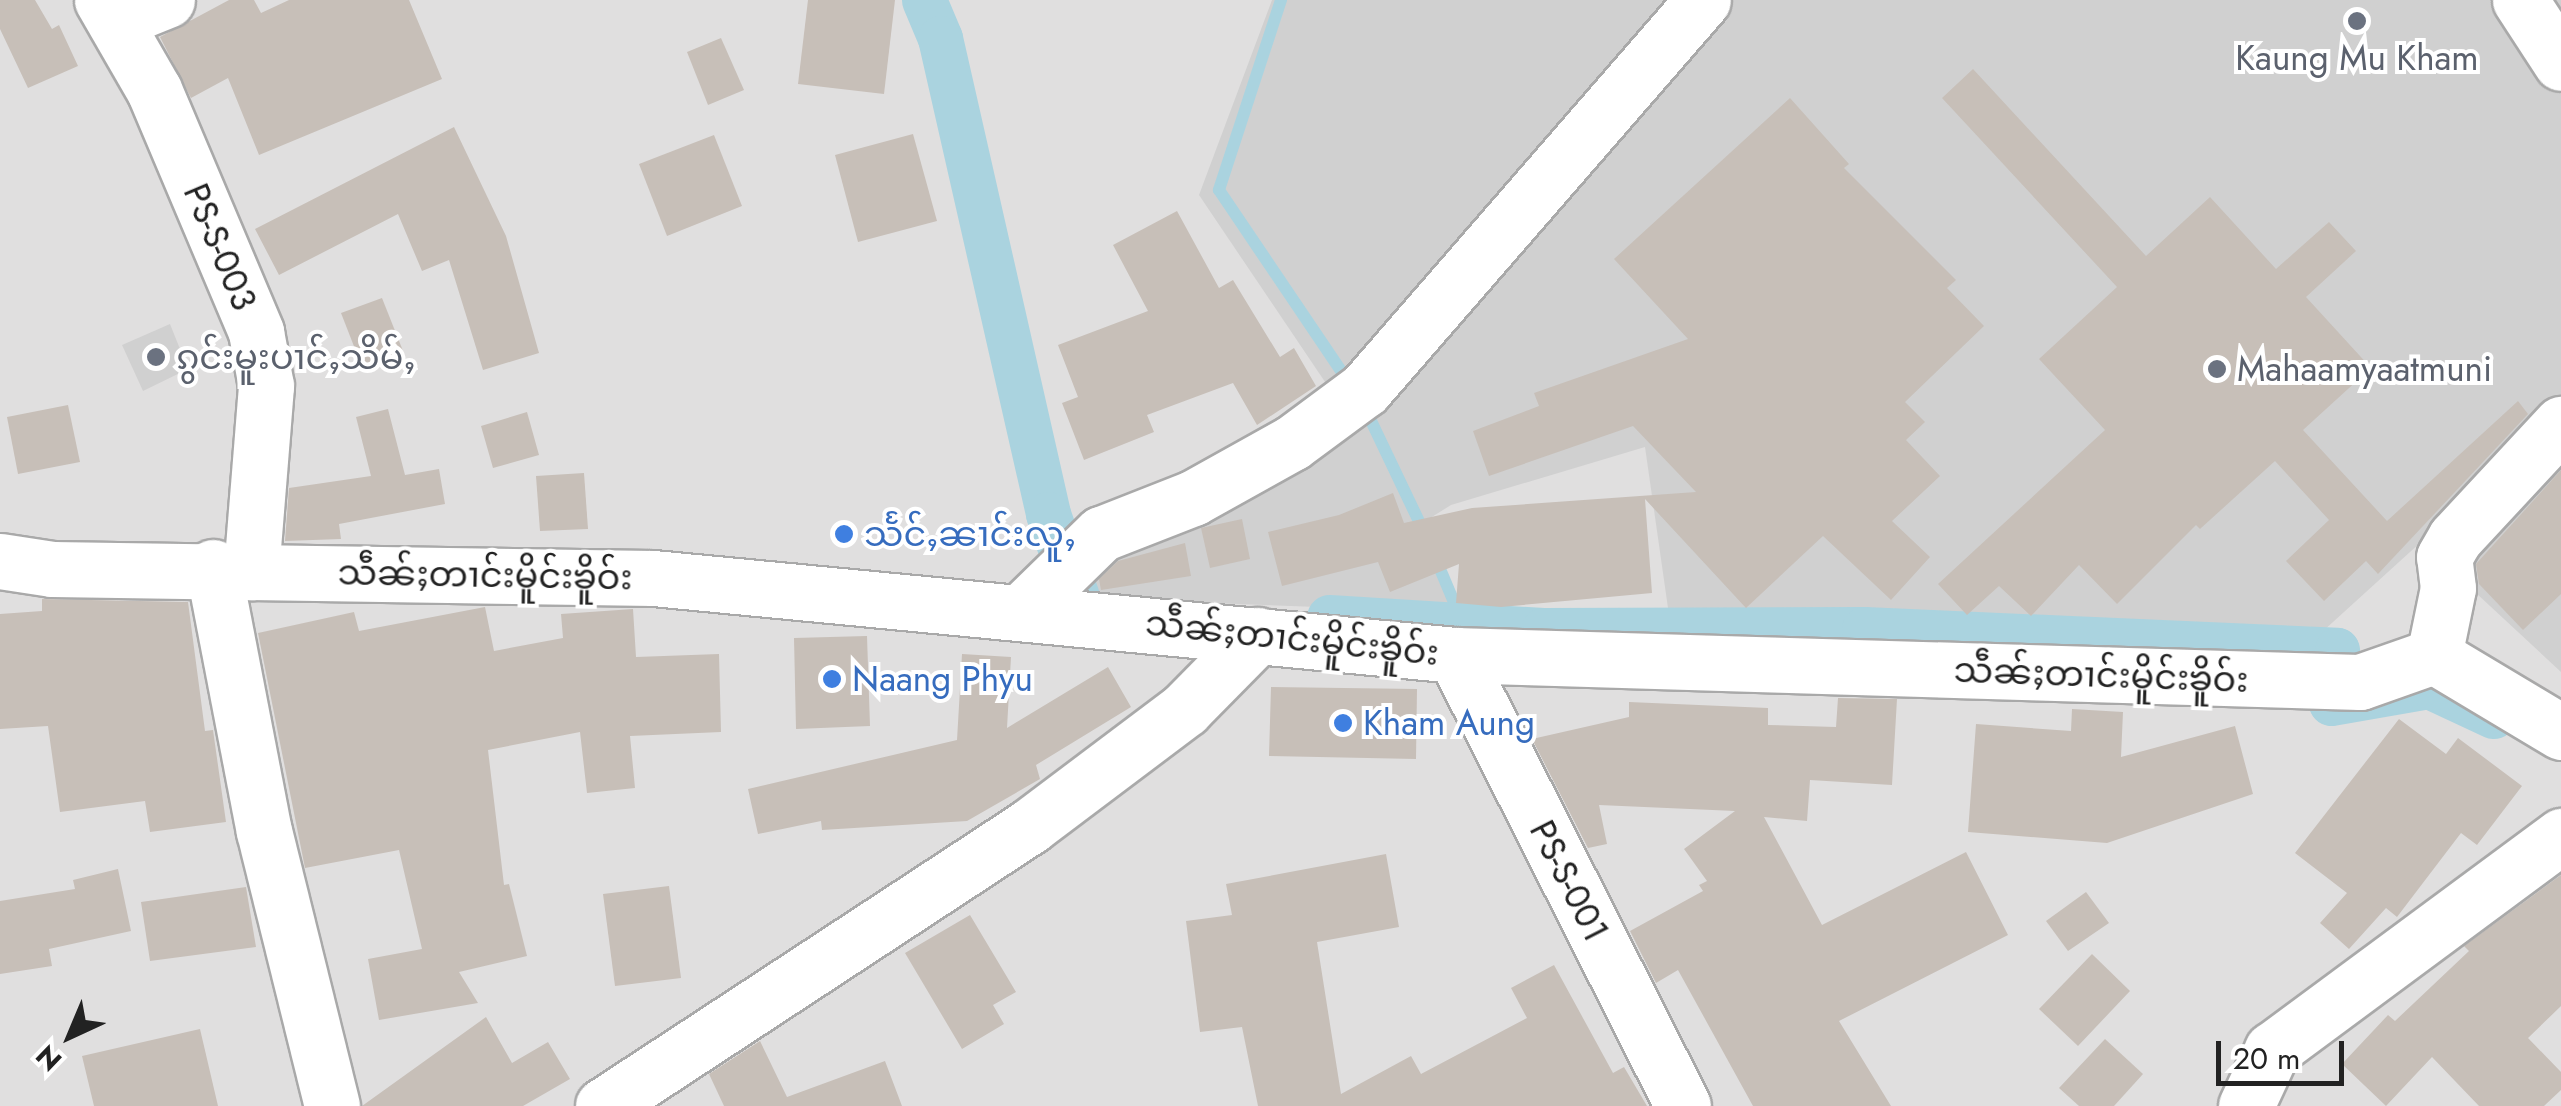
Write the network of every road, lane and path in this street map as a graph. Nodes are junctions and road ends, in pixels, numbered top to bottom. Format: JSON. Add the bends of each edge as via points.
{"nodes":[{"id":1,"x":167,"y":0,"type":"edge"},
{"id":2,"x":1703,"y":0,"type":"edge"},
{"id":3,"x":2520,"y":0,"type":"edge"},
{"id":4,"x":109,"y":10,"type":"edge"},
{"id":5,"x":2561,"y":63,"type":"edge"},
{"id":6,"x":2561,"y":424,"type":"edge"},
{"id":7,"x":0,"y":560,"type":"edge"},
{"id":8,"x":232,"y":569,"type":"junction"},
{"id":9,"x":1054,"y":580,"type":"junction"},
{"id":10,"x":1258,"y":635,"type":"junction"},
{"id":11,"x":1455,"y":655,"type":"junction"},
{"id":12,"x":2434,"y":656,"type":"junction"},
{"id":13,"x":2561,"y":732,"type":"edge"},
{"id":14,"x":2561,"y":836,"type":"edge"},
{"id":15,"x":332,"y":1106,"type":"edge"},
{"id":16,"x":603,"y":1106,"type":"edge"},
{"id":17,"x":1683,"y":1106,"type":"edge"},
{"id":18,"x":2246,"y":1106,"type":"edge"}],
"edges":[{"from":1,"to":4,"type":"street"},
{"from":2,"to":9,"type":"street","via":[[1356,396],[1292,444],[1193,498],[1101,534]]},
{"from":3,"to":5,"type":"street"},
{"from":4,"to":8,"type":"street","name":"PS-S-003","via":[[154,90],[256,332],[266,386]]},
{"from":6,"to":12,"type":"street","via":[[2454,538],[2444,557],[2448,588]]},
{"from":7,"to":8,"type":"street","name":"သဵၼ်ႈတၢင်းမိူင်းၶိူဝ်း","via":[[52,569]]},
{"from":8,"to":9,"type":"street","name":"သဵၼ်ႈတၢင်းမိူင်းၶိူဝ်း"},
{"from":8,"to":15,"type":"street","name":"PS-S-003","via":[[264,831]]},
{"from":9,"to":10,"type":"street","name":"သဵၼ်ႈတၢင်းမိူင်းၶိူဝ်း"},
{"from":10,"to":11,"type":"street","name":"သဵၼ်ႈတၢင်းမိူင်းၶိူဝ်း"},
{"from":10,"to":16,"type":"street","via":[[1185,709],[1030,826]]},
{"from":11,"to":12,"type":"street","name":"သဵၼ်ႈတၢင်းမိူင်းၶိူဝ်း","via":[[2325,681]]},
{"from":11,"to":17,"type":"street","name":"PS-S-001"},
{"from":12,"to":13,"type":"street"},
{"from":14,"to":18,"type":"street","via":[[2272,1050]]}]}
